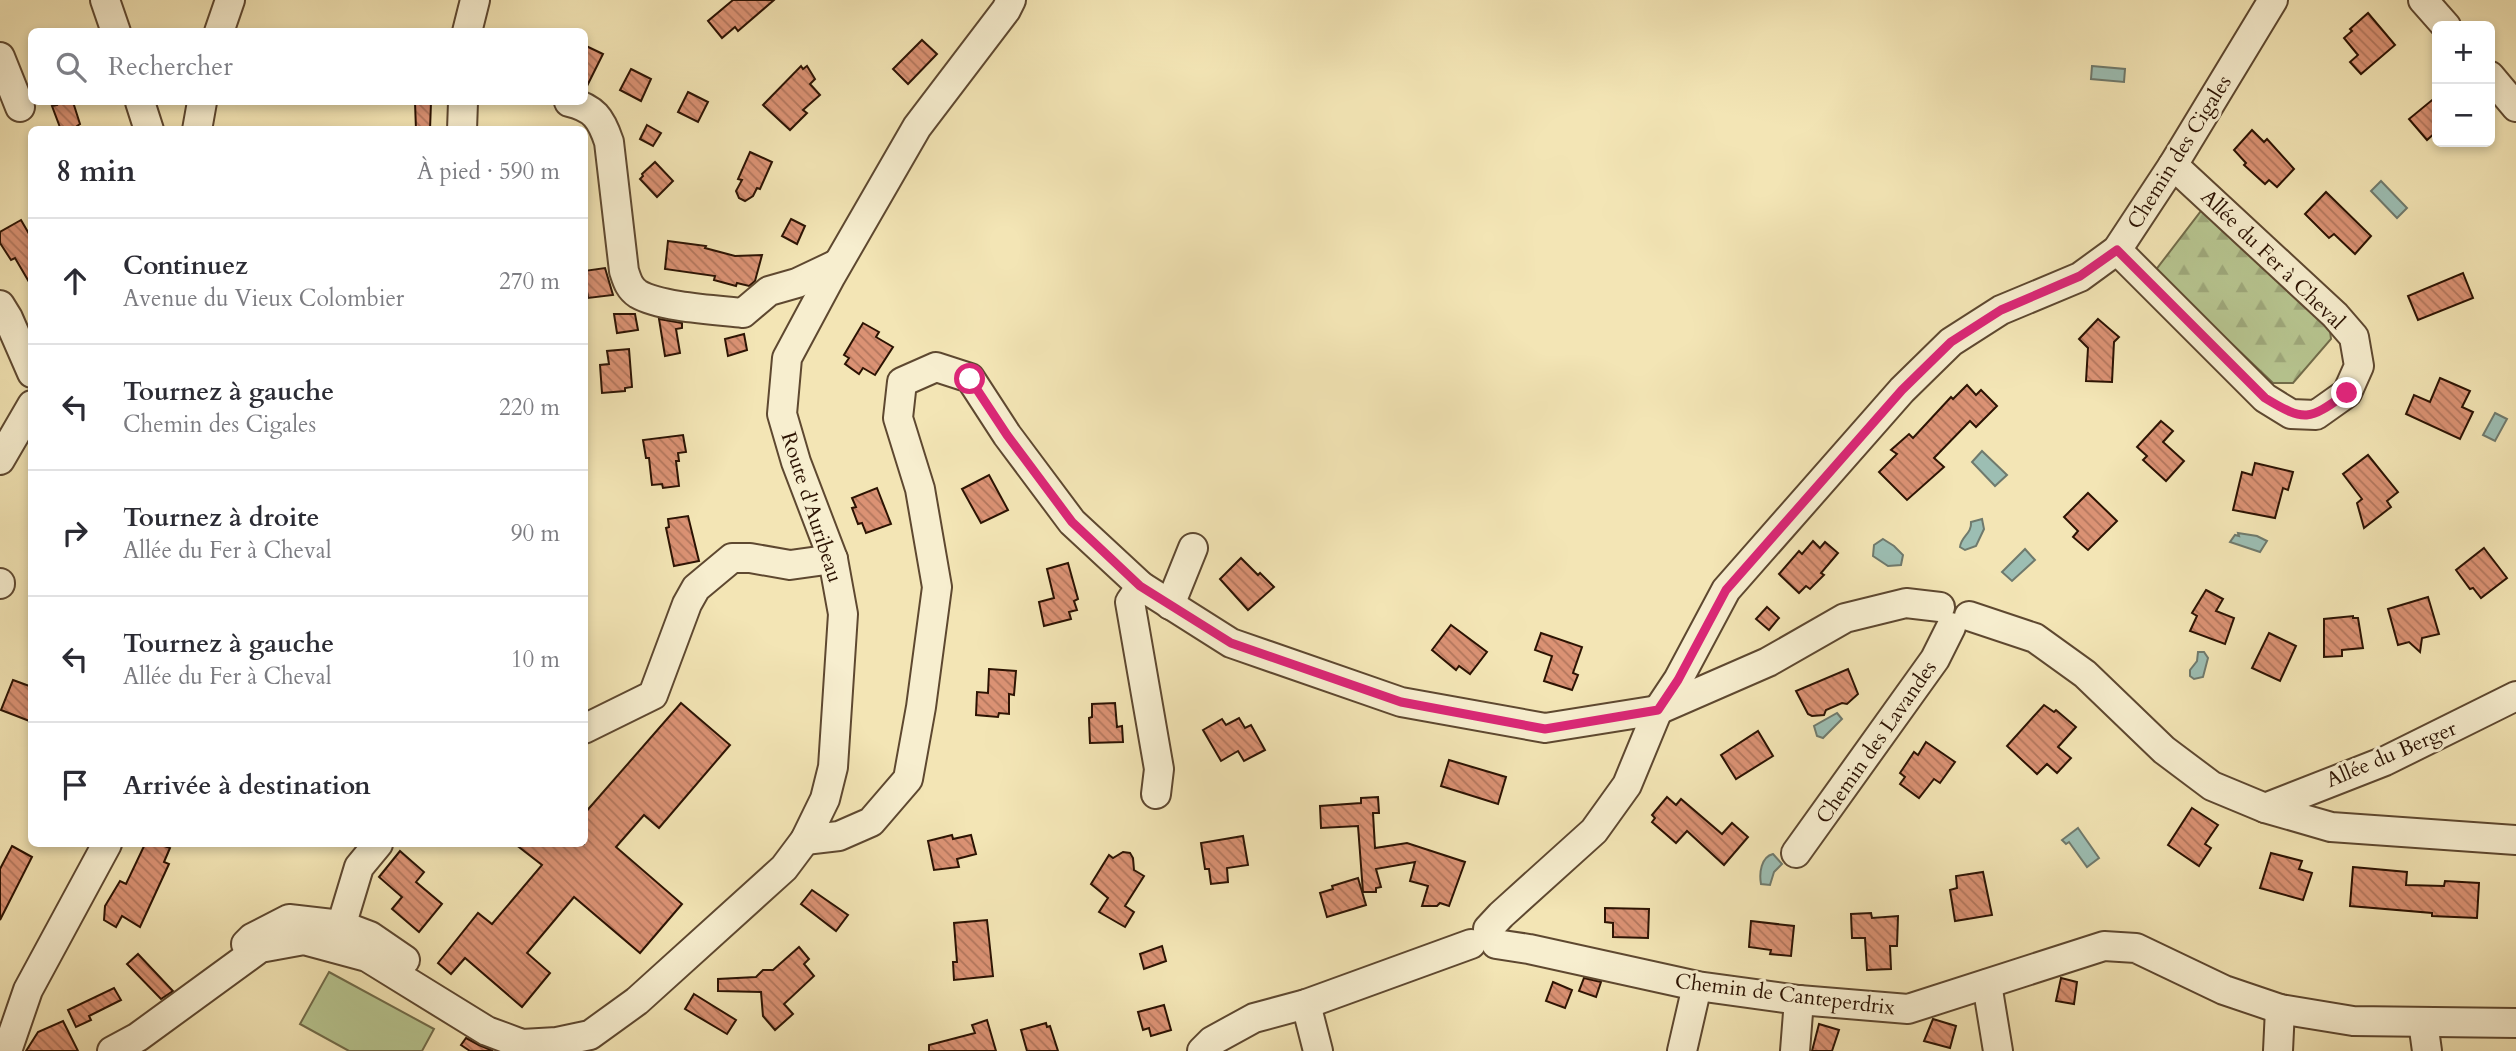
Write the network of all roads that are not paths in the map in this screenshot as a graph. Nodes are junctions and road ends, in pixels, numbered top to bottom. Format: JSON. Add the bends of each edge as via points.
{"nodes":[{"id":1,"x":105,"y":0,"type":"edge"},
{"id":2,"x":230,"y":0,"type":"edge"},
{"id":3,"x":475,"y":0,"type":"edge"},
{"id":4,"x":1011,"y":0,"type":"edge"},
{"id":5,"x":2273,"y":0,"type":"edge"},
{"id":6,"x":2423,"y":0,"type":"edge"},
{"id":7,"x":2442,"y":21,"type":"edge"},
{"id":8,"x":115,"y":28,"type":"edge"},
{"id":9,"x":220,"y":28,"type":"edge"},
{"id":10,"x":468,"y":28,"type":"edge"},
{"id":11,"x":0,"y":57,"type":"edge"},
{"id":12,"x":2495,"y":82,"type":"edge"},
{"id":13,"x":140,"y":105,"type":"edge"},
{"id":14,"x":201,"y":105,"type":"edge"},
{"id":15,"x":463,"y":105,"type":"edge"},
{"id":16,"x":577,"y":105,"type":"edge"},
{"id":17,"x":20,"y":107,"type":"dead end"},
{"id":18,"x":2516,"y":107,"type":"edge"},
{"id":19,"x":148,"y":126,"type":"edge"},
{"id":20,"x":198,"y":126,"type":"edge"},
{"id":21,"x":462,"y":126,"type":"edge"},
{"id":22,"x":2174,"y":165,"type":"junction"},
{"id":23,"x":2117,"y":250,"type":"junction"},
{"id":24,"x":837,"y":264,"type":"junction"},
{"id":25,"x":0,"y":304,"type":"edge"},
{"id":26,"x":28,"y":364,"type":"edge"},
{"id":27,"x":28,"y":412,"type":"edge"},
{"id":28,"x":0,"y":460,"type":"edge"},
{"id":29,"x":1193,"y":548,"type":"dead end"},
{"id":30,"x":833,"y":559,"type":"junction"},
{"id":31,"x":1140,"y":586,"type":"junction"},
{"id":32,"x":1170,"y":605,"type":"junction"},
{"id":33,"x":1953,"y":617,"type":"junction"},
{"id":34,"x":2516,"y":696,"type":"edge"},
{"id":35,"x":1658,"y":710,"type":"junction"},
{"id":36,"x":588,"y":727,"type":"edge"},
{"id":37,"x":1156,"y":794,"type":"dead end"},
{"id":38,"x":2264,"y":808,"type":"junction"},
{"id":39,"x":805,"y":840,"type":"junction"},
{"id":40,"x":2516,"y":840,"type":"edge"},
{"id":41,"x":105,"y":847,"type":"edge"},
{"id":42,"x":376,"y":847,"type":"edge"},
{"id":43,"x":1796,"y":853,"type":"dead end"},
{"id":44,"x":337,"y":937,"type":"junction"},
{"id":45,"x":1485,"y":939,"type":"junction"},
{"id":46,"x":1987,"y":984,"type":"junction"},
{"id":47,"x":1697,"y":986,"type":"junction"},
{"id":48,"x":1799,"y":1000,"type":"junction"},
{"id":49,"x":1306,"y":1004,"type":"junction"},
{"id":50,"x":2280,"y":1009,"type":"junction"},
{"id":51,"x":2423,"y":1022,"type":"junction"},
{"id":52,"x":2502,"y":1023,"type":"edge"},
{"id":53,"x":2516,"y":1032,"type":"edge"},
{"id":54,"x":7,"y":1051,"type":"edge"},
{"id":55,"x":112,"y":1051,"type":"edge"},
{"id":56,"x":1202,"y":1051,"type":"edge"},
{"id":57,"x":1318,"y":1051,"type":"edge"},
{"id":58,"x":1682,"y":1051,"type":"edge"},
{"id":59,"x":1795,"y":1051,"type":"edge"},
{"id":60,"x":1998,"y":1051,"type":"edge"},
{"id":61,"x":2278,"y":1051,"type":"edge"},
{"id":62,"x":2427,"y":1051,"type":"edge"}],
"edges":[{"from":1,"to":8,"type":"street"},
{"from":2,"to":9,"type":"street"},
{"from":3,"to":10,"type":"street"},
{"from":4,"to":24,"type":"street","name":"Route d'Auribeau","via":[[917,127]]},
{"from":5,"to":22,"type":"street","name":"Chemin des Cigales"},
{"from":6,"to":7,"type":"street"},
{"from":11,"to":17,"type":"street"},
{"from":12,"to":18,"type":"street"},
{"from":13,"to":19,"type":"street"},
{"from":14,"to":20,"type":"street"},
{"from":15,"to":21,"type":"street"},
{"from":16,"to":24,"type":"street","via":[[593,111],[604,126],[624,271],[628,285],[639,294],[743,313],[769,291]]},
{"from":22,"to":23,"type":"street","name":"Chemin des Cigales"},
{"from":22,"to":23,"type":"street","name":"Allée du Fer à Cheval","via":[[2354,337],[2359,366],[2347,393],[2316,415],[2291,414],[2265,398]]},
{"from":23,"to":35,"type":"street","name":"Chemin des Cigales","via":[[2080,276],[2001,310],[1951,342],[1902,390],[1726,590]]},
{"from":24,"to":30,"type":"street","name":"Route d'Auribeau","via":[[787,358],[782,414]]},
{"from":25,"to":26,"type":"street"},
{"from":27,"to":28,"type":"street"},
{"from":29,"to":32,"type":"street"},
{"from":30,"to":36,"type":"street","via":[[790,565],[732,558],[696,588],[653,695]]},
{"from":30,"to":39,"type":"street","name":"Route d'Auribeau","via":[[843,614],[833,767],[825,799]]},
{"from":31,"to":32,"type":"street"},
{"from":31,"to":37,"type":"street","via":[[1130,602],[1160,769]]},
{"from":31,"to":39,"type":"street","via":[[1072,522],[970,379],[936,368],[902,382],[898,418],[919,489],[936,587],[908,779],[872,822],[839,836]]},
{"from":32,"to":35,"type":"street","via":[[1231,643],[1401,702],[1545,729]]},
{"from":33,"to":35,"type":"street","via":[[1906,603],[1845,618],[1768,662]]},
{"from":33,"to":38,"type":"street","via":[[2035,638],[2085,674],[2164,750],[2212,786]]},
{"from":33,"to":43,"type":"street","name":"Chemin des Lavandes","via":[[1935,659]]},
{"from":34,"to":38,"type":"street","name":"Allée du Berger","via":[[2385,761]]},
{"from":35,"to":45,"type":"street","name":"Chemin des Cigales","via":[[1627,785],[1594,831]]},
{"from":38,"to":40,"type":"street","via":[[2331,827]]},
{"from":39,"to":44,"type":"street","name":"Route d'Auribeau","via":[[784,868],[637,1001],[590,1035],[557,1042],[522,1044],[487,1031]]},
{"from":41,"to":54,"type":"street","via":[[28,990]]},
{"from":42,"to":44,"type":"street","via":[[359,867]]},
{"from":44,"to":55,"type":"street","name":"Route d'Auribeau","via":[[260,948]]},
{"from":45,"to":47,"type":"street","name":"Chemin de Canteperdrix"},
{"from":45,"to":49,"type":"street","name":"Chemin de Canteperdrix"},
{"from":46,"to":48,"type":"street","name":"Chemin de Canteperdrix","via":[[1908,1009]]},
{"from":46,"to":50,"type":"street","name":"Chemin de Canteperdrix","via":[[2104,946],[2136,948],[2224,990]]},
{"from":46,"to":60,"type":"street"},
{"from":47,"to":48,"type":"street","name":"Chemin de Canteperdrix"},
{"from":47,"to":58,"type":"street"},
{"from":48,"to":59,"type":"street"},
{"from":49,"to":56,"type":"street","name":"Chemin de Canteperdrix","via":[[1254,1018]]},
{"from":49,"to":57,"type":"street"},
{"from":50,"to":51,"type":"street","name":"Chemin de Canteperdrix","via":[[2353,1021]]},
{"from":50,"to":61,"type":"street"},
{"from":51,"to":52,"type":"street","name":"Chemin de Canteperdrix"},
{"from":51,"to":62,"type":"street"},
{"from":52,"to":53,"type":"street","name":"Chemin de Canteperdrix"}]}
